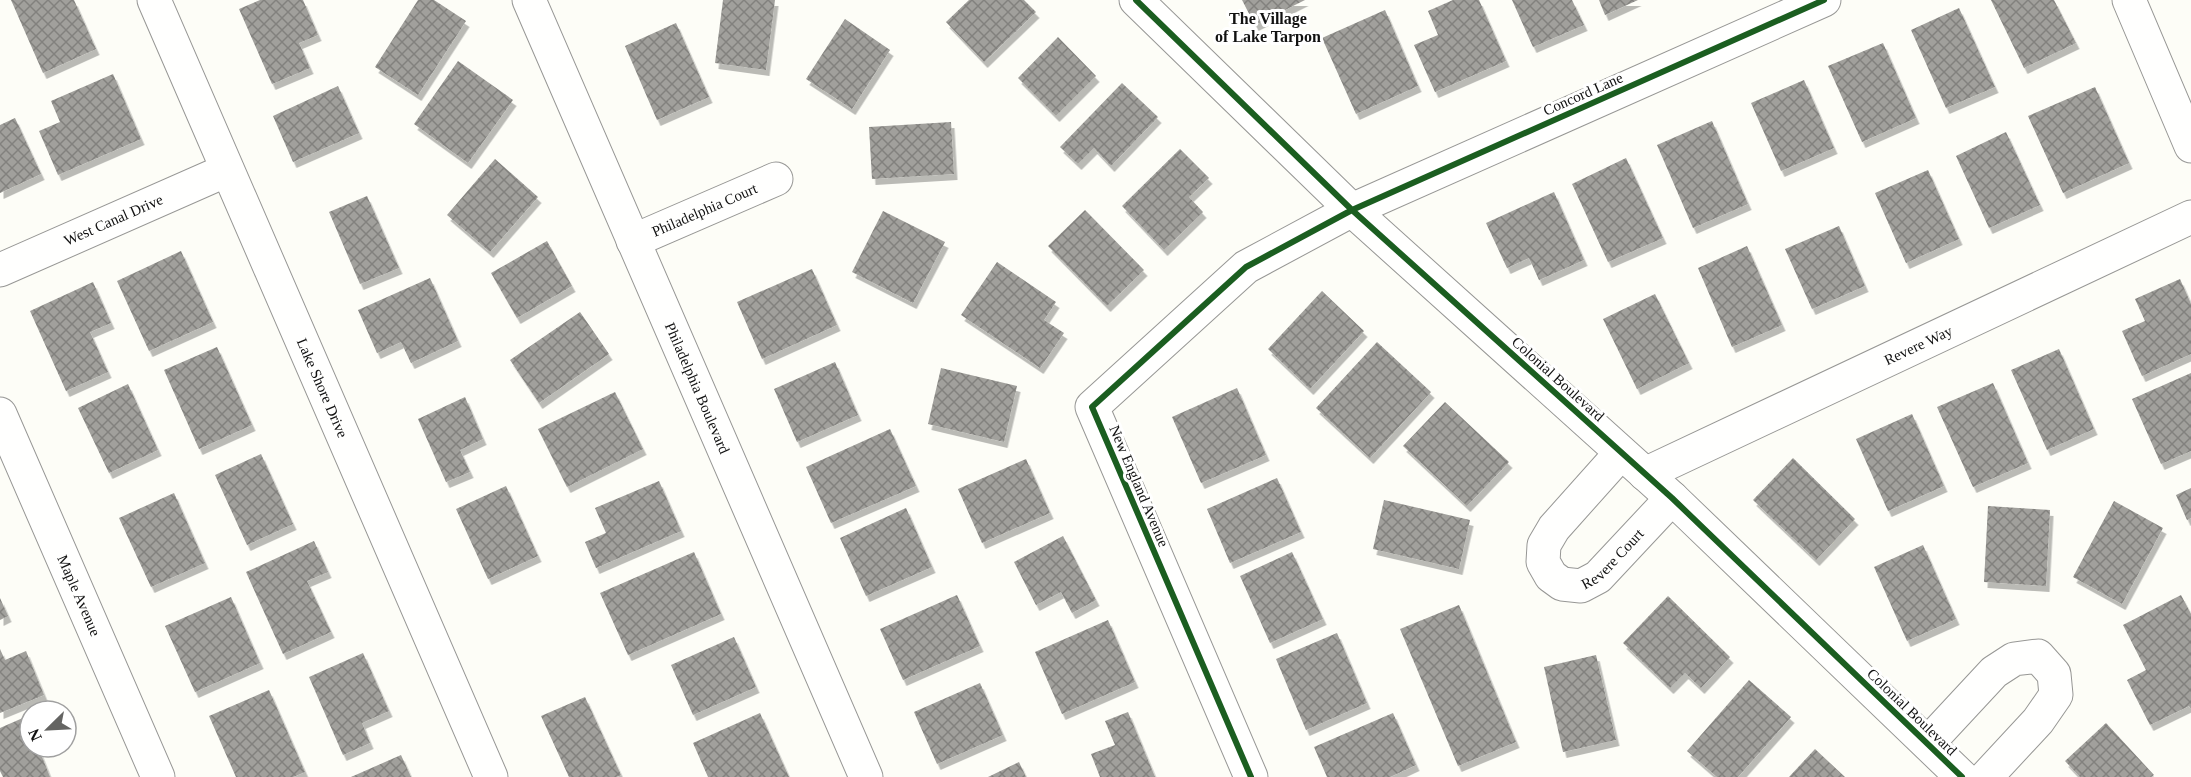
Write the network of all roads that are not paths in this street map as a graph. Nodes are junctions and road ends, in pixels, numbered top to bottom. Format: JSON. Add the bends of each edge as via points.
{"nodes":[{"id":1,"x":154,"y":0,"type":"edge"},
{"id":2,"x":529,"y":0,"type":"edge"},
{"id":3,"x":1136,"y":0,"type":"edge"},
{"id":4,"x":1824,"y":0,"type":"edge"},
{"id":5,"x":2129,"y":0,"type":"edge"},
{"id":6,"x":2191,"y":146,"type":"edge"},
{"id":7,"x":227,"y":170,"type":"junction"},
{"id":8,"x":776,"y":179,"type":"dead end"},
{"id":9,"x":1352,"y":210,"type":"junction"},
{"id":10,"x":2191,"y":217,"type":"edge"},
{"id":11,"x":633,"y":241,"type":"junction"},
{"id":12,"x":0,"y":270,"type":"edge"},
{"id":13,"x":0,"y":414,"type":"edge"},
{"id":14,"x":1633,"y":463,"type":"junction"},
{"id":15,"x":1672,"y":498,"type":"junction"},
{"id":16,"x":1928,"y":743,"type":"junction"},
{"id":17,"x":158,"y":777,"type":"edge"},
{"id":18,"x":491,"y":777,"type":"edge"},
{"id":19,"x":866,"y":777,"type":"edge"},
{"id":20,"x":1251,"y":777,"type":"edge"},
{"id":21,"x":1962,"y":777,"type":"edge"},
{"id":22,"x":1986,"y":777,"type":"edge"}],
"edges":[{"from":1,"to":7,"type":"street","name":"Lake Shore Drive"},
{"from":2,"to":11,"type":"street","name":"Philadelphia Boulevard"},
{"from":3,"to":9,"type":"street","name":"Colonial Boulevard"},
{"from":4,"to":9,"type":"street","name":"Concord Lane"},
{"from":5,"to":6,"type":"street"},
{"from":7,"to":12,"type":"street","name":"West Canal Drive"},
{"from":7,"to":18,"type":"street","name":"Lake Shore Drive"},
{"from":8,"to":11,"type":"street","name":"Philadelphia Court"},
{"from":9,"to":14,"type":"street","name":"Colonial Boulevard"},
{"from":9,"to":20,"type":"street","name":"New England Avenue","via":[[1246,267],[1092,407]]},
{"from":10,"to":14,"type":"street","name":"Revere Way"},
{"from":11,"to":19,"type":"street","name":"Philadelphia Boulevard"},
{"from":13,"to":17,"type":"street","name":"Maple Avenue"},
{"from":14,"to":15,"type":"street","name":"Colonial Boulevard"},
{"from":14,"to":15,"type":"street","name":"Revere Court","via":[[1554,528],[1544,545],[1543,562],[1551,576],[1562,584],[1581,586],[1598,577]]},
{"from":15,"to":16,"type":"street","name":"Colonial Boulevard"},
{"from":16,"to":21,"type":"street","name":"Colonial Boulevard"},
{"from":16,"to":22,"type":"street","via":[[1994,672],[2014,659],[2038,656],[2054,674],[2056,695],[2038,721]]}]}
